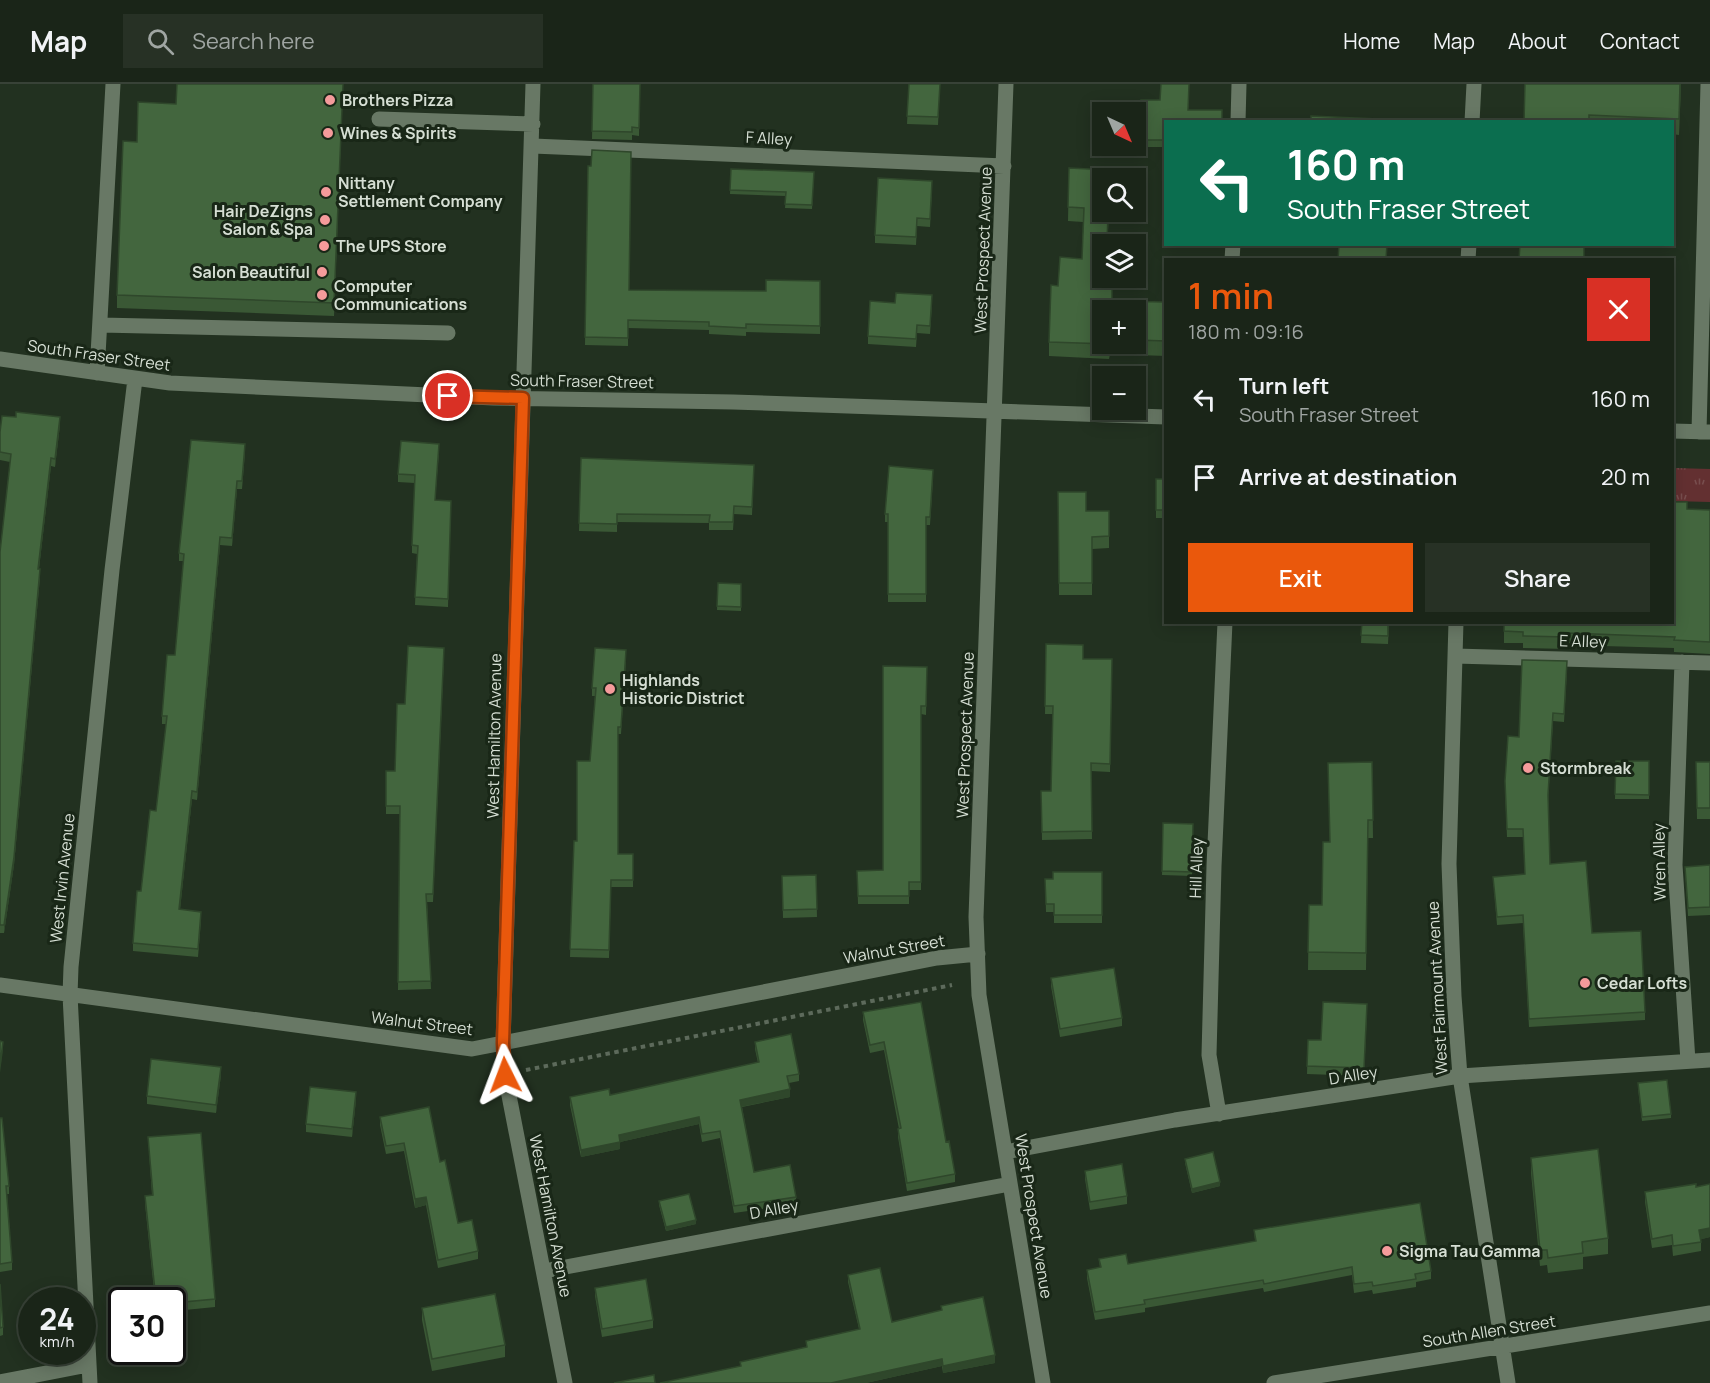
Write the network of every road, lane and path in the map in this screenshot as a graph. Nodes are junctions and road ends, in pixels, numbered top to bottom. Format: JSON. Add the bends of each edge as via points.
{"nodes":[{"id":1,"x":113,"y":84,"type":"edge"},
{"id":2,"x":534,"y":84,"type":"edge"},
{"id":3,"x":1006,"y":84,"type":"edge"},
{"id":4,"x":1239,"y":84,"type":"edge"},
{"id":5,"x":1474,"y":84,"type":"edge"},
{"id":6,"x":1708,"y":84,"type":"edge"},
{"id":7,"x":379,"y":119,"type":"dead end"},
{"id":8,"x":1238,"y":120,"type":"edge"},
{"id":9,"x":1472,"y":120,"type":"edge"},
{"id":10,"x":533,"y":124,"type":"junction"},
{"id":11,"x":533,"y":146,"type":"junction"},
{"id":12,"x":1004,"y":166,"type":"junction"},
{"id":13,"x":1708,"y":166,"type":"edge"},
{"id":14,"x":101,"y":325,"type":"junction"},
{"id":15,"x":448,"y":333,"type":"dead end"},
{"id":16,"x":0,"y":359,"type":"edge"},
{"id":17,"x":97,"y":373,"type":"junction"},
{"id":18,"x":135,"y":379,"type":"junction"},
{"id":19,"x":523,"y":398,"type":"junction"},
{"id":20,"x":996,"y":409,"type":"junction"},
{"id":21,"x":1164,"y":417,"type":"edge"},
{"id":22,"x":1674,"y":431,"type":"edge"},
{"id":23,"x":1704,"y":432,"type":"edge"},
{"id":24,"x":1225,"y":624,"type":"edge"},
{"id":25,"x":1456,"y":624,"type":"edge"},
{"id":26,"x":1455,"y":656,"type":"junction"},
{"id":27,"x":1682,"y":662,"type":"junction"},
{"id":28,"x":1710,"y":663,"type":"edge"},
{"id":29,"x":978,"y":954,"type":"junction"},
{"id":30,"x":0,"y":985,"type":"edge"},
{"id":31,"x":952,"y":985,"type":"dead end"},
{"id":32,"x":70,"y":994,"type":"junction"},
{"id":33,"x":503,"y":1043,"type":"junction"},
{"id":34,"x":1710,"y":1060,"type":"edge"},
{"id":35,"x":1688,"y":1061,"type":"junction"},
{"id":36,"x":505,"y":1075,"type":"junction"},
{"id":37,"x":1460,"y":1076,"type":"junction"},
{"id":38,"x":1219,"y":1114,"type":"junction"},
{"id":39,"x":1005,"y":1152,"type":"junction"},
{"id":40,"x":1010,"y":1184,"type":"junction"},
{"id":41,"x":544,"y":1270,"type":"junction"},
{"id":42,"x":84,"y":1287,"type":"edge"},
{"id":43,"x":1710,"y":1313,"type":"edge"},
{"id":44,"x":1502,"y":1347,"type":"junction"},
{"id":45,"x":88,"y":1365,"type":"joint"},
{"id":46,"x":0,"y":1382,"type":"edge"},
{"id":47,"x":90,"y":1383,"type":"edge"},
{"id":48,"x":565,"y":1383,"type":"edge"},
{"id":49,"x":1043,"y":1383,"type":"edge"},
{"id":50,"x":1274,"y":1383,"type":"edge"},
{"id":51,"x":1508,"y":1383,"type":"edge"}],
"edges":[{"from":1,"to":14,"type":"street"},
{"from":2,"to":10,"type":"street","name":"West Hamilton Avenue"},
{"from":3,"to":12,"type":"street","name":"West Prospect Avenue"},
{"from":4,"to":8,"type":"street"},
{"from":5,"to":9,"type":"street"},
{"from":6,"to":13,"type":"street"},
{"from":7,"to":10,"type":"street"},
{"from":10,"to":11,"type":"street","name":"West Hamilton Avenue"},
{"from":11,"to":12,"type":"street","name":"F Alley"},
{"from":11,"to":19,"type":"street","name":"West Hamilton Avenue"},
{"from":12,"to":20,"type":"street","name":"West Prospect Avenue"},
{"from":13,"to":23,"type":"street"},
{"from":14,"to":15,"type":"street"},
{"from":14,"to":17,"type":"street"},
{"from":16,"to":17,"type":"street","name":"South Fraser Street"},
{"from":17,"to":18,"type":"street","name":"South Fraser Street"},
{"from":18,"to":19,"type":"street","name":"South Fraser Street"},
{"from":18,"to":32,"type":"street","name":"West Irvin Avenue"},
{"from":19,"to":20,"type":"street","name":"South Fraser Street"},
{"from":19,"to":33,"type":"street","name":"West Hamilton Avenue"},
{"from":20,"to":21,"type":"street","name":"South Fraser Street"},
{"from":20,"to":29,"type":"street","name":"West Prospect Avenue","via":[[976,917]]},
{"from":22,"to":23,"type":"street"},
{"from":24,"to":38,"type":"street","name":"Hill Alley","via":[[1209,1055]]},
{"from":25,"to":26,"type":"street","name":"West Fairmount Avenue"},
{"from":26,"to":27,"type":"street","name":"E Alley"},
{"from":26,"to":37,"type":"street","name":"West Fairmount Avenue","via":[[1449,864]]},
{"from":27,"to":28,"type":"street","name":"E Alley"},
{"from":27,"to":35,"type":"street","name":"Wren Alley","via":[[1675,866]]},
{"from":29,"to":33,"type":"street","name":"Walnut Street","via":[[937,958]]},
{"from":29,"to":39,"type":"street","name":"West Prospect Avenue","via":[[979,995]]},
{"from":30,"to":32,"type":"street","name":"Walnut Street"},
{"from":31,"to":36,"type":"path"},
{"from":32,"to":33,"type":"street","name":"Walnut Street","via":[[472,1049]]},
{"from":32,"to":42,"type":"street","name":"West Irvin Avenue"},
{"from":33,"to":36,"type":"street","name":"West Hamilton Avenue"},
{"from":34,"to":35,"type":"street","name":"D Alley"},
{"from":35,"to":37,"type":"street","name":"D Alley"},
{"from":36,"to":41,"type":"street","name":"West Hamilton Avenue"},
{"from":37,"to":38,"type":"street","name":"D Alley"},
{"from":37,"to":44,"type":"street","name":"West Fairmount Avenue"},
{"from":38,"to":39,"type":"street","name":"D Alley"},
{"from":39,"to":40,"type":"street","name":"West Prospect Avenue"},
{"from":40,"to":41,"type":"street","name":"D Alley"},
{"from":40,"to":49,"type":"street","name":"West Prospect Avenue"},
{"from":41,"to":48,"type":"street","name":"West Hamilton Avenue"},
{"from":43,"to":44,"type":"street","name":"South Allen Street"},
{"from":44,"to":50,"type":"street","name":"South Allen Street"},
{"from":44,"to":51,"type":"street","name":"West Fairmount Avenue"},
{"from":45,"to":46,"type":"street"},
{"from":45,"to":47,"type":"street","name":"West Irvin Avenue"}]}
